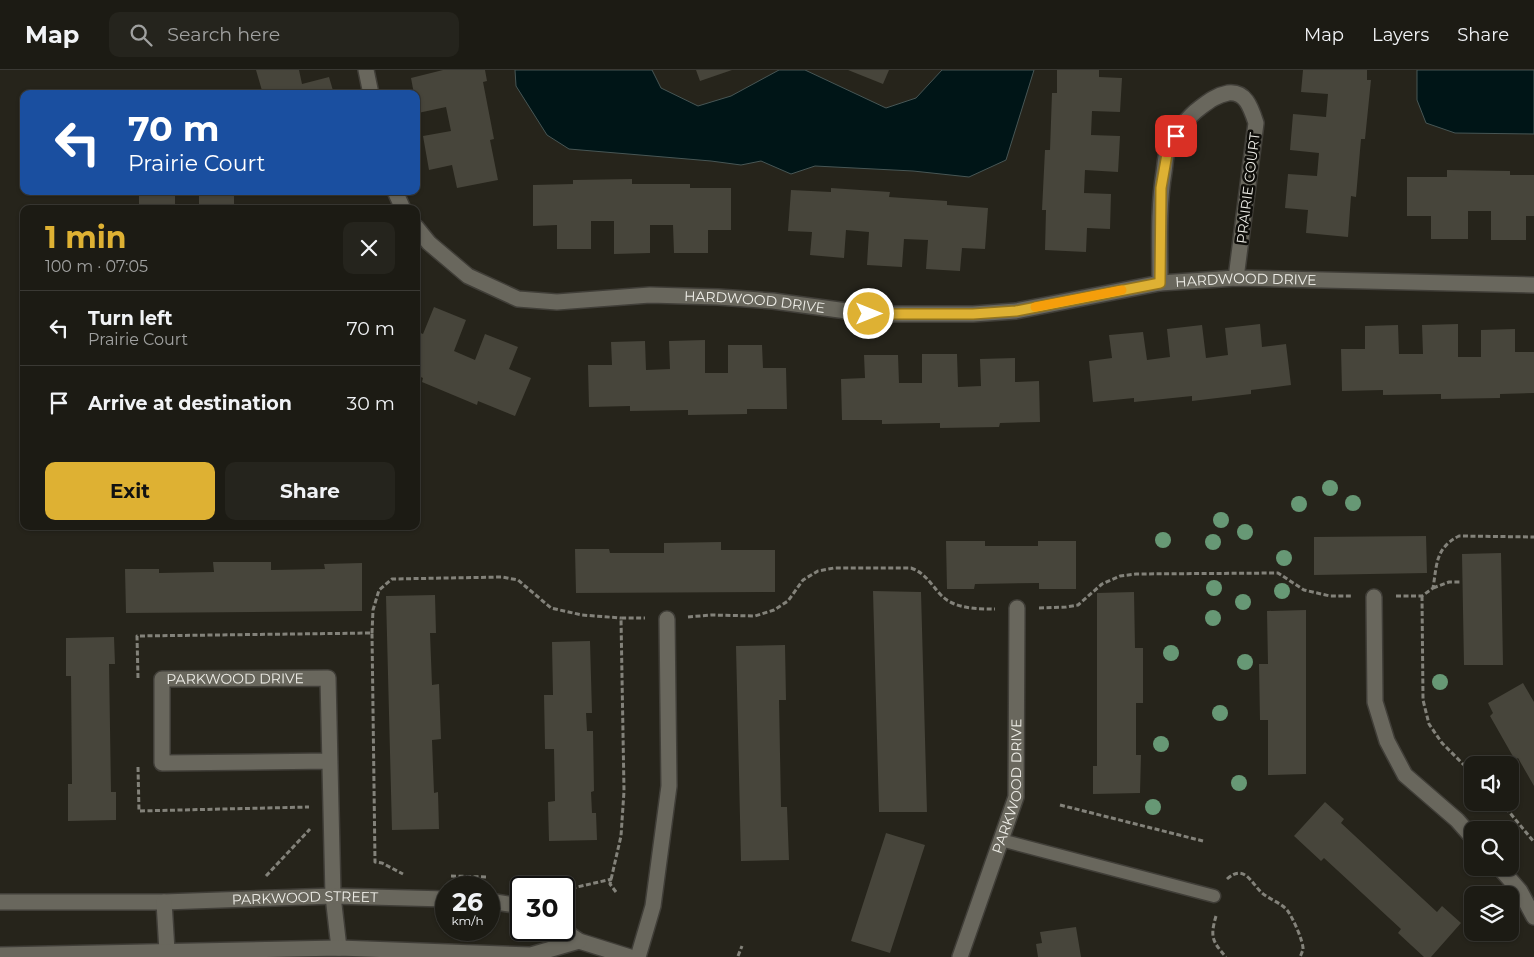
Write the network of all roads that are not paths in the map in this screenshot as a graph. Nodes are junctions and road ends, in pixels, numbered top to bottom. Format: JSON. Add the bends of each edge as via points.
{"nodes":[{"id":1,"x":366,"y":70,"type":"edge"},
{"id":2,"x":370,"y":90,"type":"edge"},
{"id":3,"x":420,"y":232,"type":"edge"},
{"id":4,"x":1236,"y":278,"type":"junction"},
{"id":5,"x":1160,"y":283,"type":"junction"},
{"id":6,"x":1534,"y":285,"type":"edge"},
{"id":7,"x":1374,"y":597,"type":"road end"},
{"id":8,"x":1017,"y":608,"type":"dead end"},
{"id":9,"x":667,"y":619,"type":"road end"},
{"id":10,"x":330,"y":761,"type":"junction"},
{"id":11,"x":1464,"y":828,"type":"edge"},
{"id":12,"x":1002,"y":840,"type":"junction"},
{"id":13,"x":1507,"y":876,"type":"edge"},
{"id":14,"x":333,"y":896,"type":"junction"},
{"id":15,"x":1214,"y":896,"type":"dead end"},
{"id":16,"x":435,"y":899,"type":"edge"},
{"id":17,"x":0,"y":902,"type":"edge"},
{"id":18,"x":164,"y":902,"type":"junction"},
{"id":19,"x":1534,"y":917,"type":"edge"},
{"id":20,"x":575,"y":938,"type":"edge"},
{"id":21,"x":579,"y":941,"type":"junction"},
{"id":22,"x":338,"y":948,"type":"junction"},
{"id":23,"x":167,"y":951,"type":"junction"},
{"id":24,"x":367,"y":953,"type":"edge"},
{"id":25,"x":0,"y":955,"type":"edge"},
{"id":26,"x":630,"y":957,"type":"edge"},
{"id":27,"x":638,"y":957,"type":"edge"},
{"id":28,"x":960,"y":957,"type":"edge"}],
"edges":[{"from":1,"to":2,"type":"street"},
{"from":3,"to":5,"type":"street","name":"HARDWOOD DRIVE","via":[[468,276],[518,299],[557,302],[650,294],[773,301],[869,314],[973,314],[1016,311]]},
{"from":4,"to":5,"type":"street","name":"HARDWOOD DRIVE"},
{"from":4,"to":5,"type":"street","name":"PRAIRIE COURT","via":[[1256,123],[1244,97],[1228,93],[1197,110],[1185,122],[1167,154],[1161,188]]},
{"from":4,"to":6,"type":"street","name":"HARDWOOD DRIVE"},
{"from":7,"to":11,"type":"street","via":[[1375,702],[1387,741],[1405,775]]},
{"from":8,"to":12,"type":"street","name":"PARKWOOD DRIVE","via":[[1016,797]]},
{"from":9,"to":27,"type":"street","via":[[670,786],[653,906]]},
{"from":10,"to":10,"type":"street","name":"PARKWOOD DRIVE","via":[[162,762],[162,678],[328,678]]},
{"from":10,"to":14,"type":"street","name":"PARKWOOD DRIVE"},
{"from":12,"to":15,"type":"lane"},
{"from":12,"to":28,"type":"street","name":"PARKWOOD DRIVE"},
{"from":13,"to":19,"type":"street"},
{"from":14,"to":16,"type":"street","name":"PARKWOOD STREET"},
{"from":14,"to":18,"type":"street","name":"PARKWOOD STREET"},
{"from":14,"to":22,"type":"street","name":"PARKWOOD DRIVE"},
{"from":17,"to":18,"type":"street","name":"PARKWOOD STREET"},
{"from":18,"to":23,"type":"street"},
{"from":20,"to":21,"type":"street"},
{"from":21,"to":24,"type":"street","via":[[531,955]]},
{"from":21,"to":26,"type":"street"},
{"from":22,"to":23,"type":"street"},
{"from":22,"to":24,"type":"street"},
{"from":23,"to":25,"type":"street"}]}
